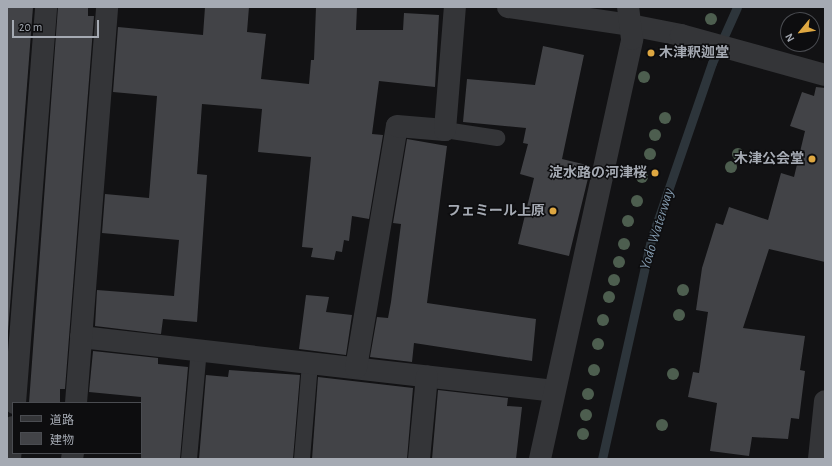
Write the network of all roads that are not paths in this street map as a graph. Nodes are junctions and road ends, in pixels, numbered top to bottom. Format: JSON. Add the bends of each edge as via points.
{"nodes":[{"id":1,"x":46,"y":7,"type":"edge"},
{"id":2,"x":107,"y":7,"type":"edge"},
{"id":3,"x":455,"y":7,"type":"edge"},
{"id":4,"x":508,"y":7,"type":"edge"},
{"id":5,"x":629,"y":16,"type":"edge"},
{"id":6,"x":825,"y":75,"type":"edge"},
{"id":7,"x":445,"y":130,"type":"junction"},
{"id":8,"x":497,"y":138,"type":"dead end"},
{"id":9,"x":81,"y":337,"type":"junction"},
{"id":10,"x":199,"y":350,"type":"junction"},
{"id":11,"x":310,"y":363,"type":"junction"},
{"id":12,"x":356,"y":368,"type":"junction"},
{"id":13,"x":427,"y":376,"type":"junction"},
{"id":14,"x":554,"y":391,"type":"junction"},
{"id":15,"x":825,"y":401,"type":"edge"},
{"id":16,"x":15,"y":402,"type":"edge"},
{"id":17,"x":76,"y":402,"type":"edge"},
{"id":18,"x":12,"y":438,"type":"edge"},
{"id":19,"x":10,"y":459,"type":"edge"},
{"id":20,"x":189,"y":459,"type":"edge"},
{"id":21,"x":302,"y":459,"type":"edge"},
{"id":22,"x":419,"y":459,"type":"edge"},
{"id":23,"x":540,"y":459,"type":"edge"},
{"id":24,"x":819,"y":459,"type":"edge"}],
"edges":[{"from":1,"to":16,"type":"street"},
{"from":2,"to":9,"type":"street"},
{"from":3,"to":7,"type":"street"},
{"from":4,"to":5,"type":"street"},
{"from":5,"to":6,"type":"street","via":[[687,37]]},
{"from":5,"to":14,"type":"street","via":[[632,39]]},
{"from":7,"to":8,"type":"lane"},
{"from":7,"to":12,"type":"street","via":[[397,126]]},
{"from":9,"to":10,"type":"street"},
{"from":9,"to":17,"type":"street"},
{"from":10,"to":11,"type":"street"},
{"from":10,"to":20,"type":"lane"},
{"from":11,"to":12,"type":"street"},
{"from":11,"to":21,"type":"lane"},
{"from":12,"to":13,"type":"street"},
{"from":13,"to":14,"type":"street"},
{"from":13,"to":22,"type":"street"},
{"from":14,"to":23,"type":"street"},
{"from":15,"to":24,"type":"street"},
{"from":18,"to":19,"type":"street"}]}
